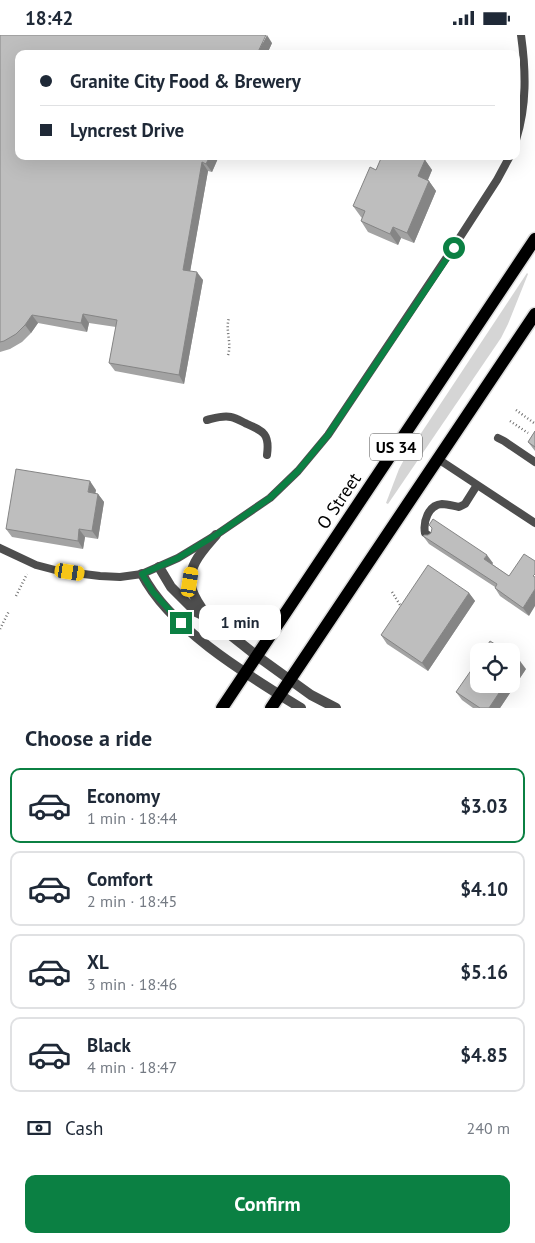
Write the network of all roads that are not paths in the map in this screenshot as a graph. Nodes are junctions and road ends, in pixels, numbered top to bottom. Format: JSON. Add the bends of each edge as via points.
{"nodes":[{"id":1,"x":522,"y":35,"type":"edge"},
{"id":2,"x":520,"y":127,"type":"edge"},
{"id":3,"x":508,"y":160,"type":"edge"},
{"id":4,"x":535,"y":239,"type":"edge"},
{"id":5,"x":535,"y":314,"type":"edge"},
{"id":6,"x":207,"y":420,"type":"dead end"},
{"id":7,"x":498,"y":439,"type":"dead end"},
{"id":8,"x":267,"y":455,"type":"dead end"},
{"id":9,"x":438,"y":459,"type":"junction"},
{"id":10,"x":535,"y":462,"type":"edge"},
{"id":11,"x":477,"y":485,"type":"junction"},
{"id":12,"x":535,"y":523,"type":"edge"},
{"id":13,"x":216,"y":535,"type":"junction"},
{"id":14,"x":432,"y":538,"type":"edge"},
{"id":15,"x":0,"y":548,"type":"edge"},
{"id":16,"x":159,"y":567,"type":"junction"},
{"id":17,"x":142,"y":574,"type":"junction"},
{"id":18,"x":209,"y":618,"type":"junction"},
{"id":19,"x":257,"y":656,"type":"junction"},
{"id":20,"x":246,"y":673,"type":"junction"},
{"id":21,"x":290,"y":680,"type":"junction"},
{"id":22,"x":279,"y":695,"type":"junction"},
{"id":23,"x":222,"y":708,"type":"edge"},
{"id":24,"x":271,"y":708,"type":"edge"},
{"id":25,"x":301,"y":708,"type":"edge"},
{"id":26,"x":336,"y":708,"type":"edge"}],
"edges":[{"from":1,"to":2,"type":"lane","via":[[525,89]]},
{"from":3,"to":13,"type":"lane","via":[[454,248],[312,455],[270,498]]},
{"from":4,"to":19,"type":"main road","name":"O Street","number":"US 34"},
{"from":5,"to":9,"type":"main road","number":"US 34"},
{"from":6,"to":8,"type":"lane","via":[[231,417],[263,431],[269,445]]},
{"from":7,"to":10,"type":"lane"},
{"from":9,"to":11,"type":"lane"},
{"from":9,"to":21,"type":"main road","number":"US 34"},
{"from":11,"to":12,"type":"lane"},
{"from":11,"to":14,"type":"lane","via":[[465,504],[458,507],[438,505],[429,512],[424,526]]},
{"from":13,"to":16,"type":"lane"},
{"from":13,"to":18,"type":"street","via":[[198,557],[190,582],[196,599]]},
{"from":15,"to":17,"type":"lane","via":[[36,565],[59,571],[120,577]]},
{"from":16,"to":17,"type":"lane"},
{"from":16,"to":18,"type":"street","via":[[184,601]]},
{"from":17,"to":20,"type":"street","via":[[153,592],[181,623]]},
{"from":18,"to":19,"type":"street"},
{"from":19,"to":20,"type":"main road","name":"O Street","number":"US 34"},
{"from":19,"to":21,"type":"street"},
{"from":20,"to":22,"type":"street"},
{"from":20,"to":23,"type":"main road","name":"O Street","number":"US 34"},
{"from":21,"to":22,"type":"main road","number":"US 34"},
{"from":21,"to":26,"type":"street"},
{"from":22,"to":24,"type":"main road","number":"US 34"},
{"from":22,"to":25,"type":"street"}]}
